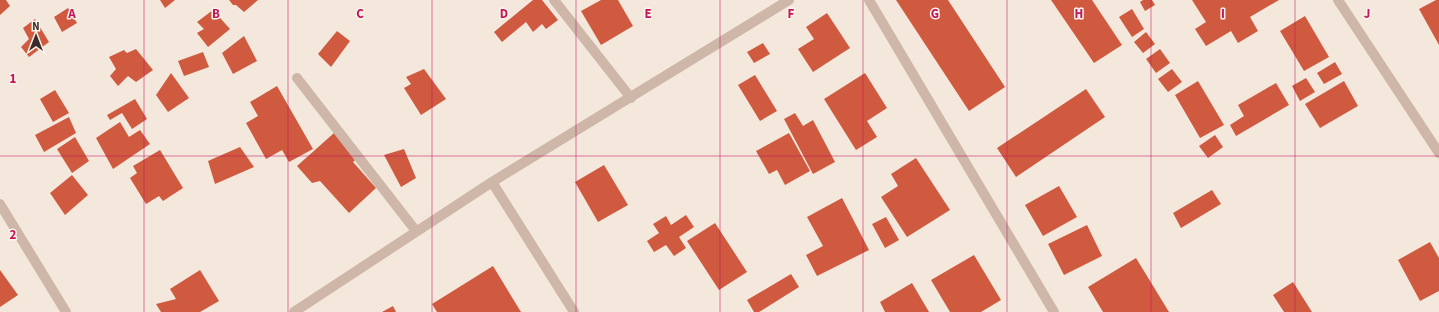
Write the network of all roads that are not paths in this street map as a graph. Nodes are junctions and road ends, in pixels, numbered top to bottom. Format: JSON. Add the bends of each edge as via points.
{"nodes":[{"id":1,"x":554,"y":0,"type":"edge"},
{"id":2,"x":789,"y":0,"type":"edge"},
{"id":3,"x":869,"y":0,"type":"edge"},
{"id":4,"x":1338,"y":0,"type":"edge"},
{"id":5,"x":297,"y":78,"type":"dead end"},
{"id":6,"x":631,"y":98,"type":"junction"},
{"id":7,"x":1439,"y":153,"type":"edge"},
{"id":8,"x":492,"y":182,"type":"junction"},
{"id":9,"x":0,"y":204,"type":"edge"},
{"id":10,"x":416,"y":231,"type":"junction"},
{"id":11,"x":66,"y":312,"type":"edge"},
{"id":12,"x":294,"y":312,"type":"edge"},
{"id":13,"x":574,"y":312,"type":"edge"},
{"id":14,"x":1054,"y":312,"type":"edge"}],
"edges":[{"from":1,"to":6,"type":"street"},
{"from":2,"to":6,"type":"street"},
{"from":3,"to":14,"type":"street"},
{"from":4,"to":7,"type":"street"},
{"from":5,"to":10,"type":"street"},
{"from":6,"to":8,"type":"street"},
{"from":8,"to":10,"type":"street"},
{"from":8,"to":13,"type":"street"},
{"from":9,"to":11,"type":"street"},
{"from":10,"to":12,"type":"street"}]}
